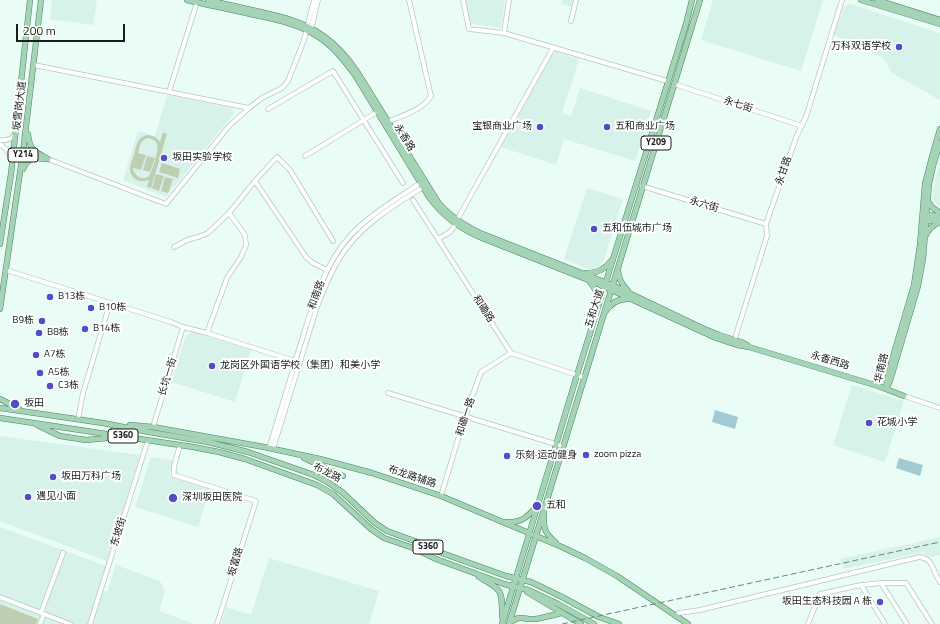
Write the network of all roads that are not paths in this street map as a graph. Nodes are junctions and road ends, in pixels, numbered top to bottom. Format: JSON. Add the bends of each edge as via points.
{"nodes":[{"id":1,"x":30,"y":0,"type":"edge"},
{"id":2,"x":41,"y":0,"type":"edge"},
{"id":3,"x":187,"y":0,"type":"edge"},
{"id":4,"x":208,"y":0,"type":"edge"},
{"id":5,"x":314,"y":0,"type":"edge"},
{"id":6,"x":318,"y":0,"type":"edge"},
{"id":7,"x":409,"y":0,"type":"edge"},
{"id":8,"x":463,"y":0,"type":"edge"},
{"id":9,"x":509,"y":0,"type":"edge"},
{"id":10,"x":576,"y":0,"type":"edge"},
{"id":11,"x":692,"y":0,"type":"edge"},
{"id":12,"x":700,"y":0,"type":"edge"},
{"id":13,"x":842,"y":0,"type":"edge"},
{"id":14,"x":862,"y":0,"type":"edge"},
{"id":15,"x":878,"y":0,"type":"edge"},
{"id":16,"x":197,"y":2,"type":"junction"},
{"id":17,"x":940,"y":20,"type":"edge"},
{"id":18,"x":571,"y":21,"type":"dead end"},
{"id":19,"x":940,"y":24,"type":"edge"},
{"id":20,"x":309,"y":29,"type":"junction"},
{"id":21,"x":504,"y":33,"type":"junction"},
{"id":22,"x":552,"y":48,"type":"junction"},
{"id":23,"x":34,"y":65,"type":"junction"},
{"id":24,"x":668,"y":81,"type":"junction"},
{"id":25,"x":674,"y":84,"type":"junction"},
{"id":26,"x":169,"y":92,"type":"junction"},
{"id":27,"x":249,"y":108,"type":"junction"},
{"id":28,"x":268,"y":109,"type":"dead end"},
{"id":29,"x":377,"y":112,"type":"junction"},
{"id":30,"x":363,"y":120,"type":"junction"},
{"id":31,"x":386,"y":122,"type":"junction"},
{"id":32,"x":802,"y":126,"type":"junction"},
{"id":33,"x":27,"y":127,"type":"junction"},
{"id":34,"x":940,"y":129,"type":"edge"},
{"id":35,"x":16,"y":130,"type":"junction"},
{"id":36,"x":0,"y":140,"type":"edge"},
{"id":37,"x":940,"y":143,"type":"edge"},
{"id":38,"x":0,"y":144,"type":"edge"},
{"id":39,"x":305,"y":156,"type":"dead end"},
{"id":40,"x":48,"y":159,"type":"junction"},
{"id":41,"x":13,"y":161,"type":"junction"},
{"id":42,"x":20,"y":175,"type":"junction"},
{"id":43,"x":255,"y":181,"type":"junction"},
{"id":44,"x":403,"y":183,"type":"dead end"},
{"id":45,"x":424,"y":184,"type":"junction"},
{"id":46,"x":642,"y":186,"type":"junction"},
{"id":47,"x":413,"y":200,"type":"dead end"},
{"id":48,"x":927,"y":200,"type":"junction"},
{"id":49,"x":229,"y":213,"type":"junction"},
{"id":50,"x":940,"y":215,"type":"edge"},
{"id":51,"x":924,"y":218,"type":"junction"},
{"id":52,"x":457,"y":222,"type":"junction"},
{"id":53,"x":940,"y":222,"type":"edge"},
{"id":54,"x":766,"y":224,"type":"junction"},
{"id":55,"x":924,"y":238,"type":"junction"},
{"id":56,"x":438,"y":239,"type":"junction"},
{"id":57,"x":333,"y":241,"type":"dead end"},
{"id":58,"x":0,"y":244,"type":"edge"},
{"id":59,"x":174,"y":247,"type":"dead end"},
{"id":60,"x":614,"y":256,"type":"junction"},
{"id":61,"x":621,"y":258,"type":"junction"},
{"id":62,"x":619,"y":265,"type":"junction"},
{"id":63,"x":6,"y":270,"type":"junction"},
{"id":64,"x":327,"y":270,"type":"junction"},
{"id":65,"x":580,"y":272,"type":"junction"},
{"id":66,"x":585,"y":278,"type":"junction"},
{"id":67,"x":605,"y":285,"type":"junction"},
{"id":68,"x":612,"y":287,"type":"junction"},
{"id":69,"x":632,"y":297,"type":"junction"},
{"id":70,"x":110,"y":303,"type":"junction"},
{"id":71,"x":0,"y":309,"type":"edge"},
{"id":72,"x":597,"y":311,"type":"junction"},
{"id":73,"x":602,"y":315,"type":"junction"},
{"id":74,"x":183,"y":327,"type":"junction"},
{"id":75,"x":207,"y":334,"type":"junction"},
{"id":76,"x":734,"y":342,"type":"junction"},
{"id":77,"x":511,"y":353,"type":"junction"},
{"id":78,"x":298,"y":362,"type":"junction"},
{"id":79,"x":577,"y":375,"type":"junction"},
{"id":80,"x":583,"y":377,"type":"junction"},
{"id":81,"x":886,"y":389,"type":"junction"},
{"id":82,"x":388,"y":393,"type":"dead end"},
{"id":83,"x":904,"y":396,"type":"joint"},
{"id":84,"x":0,"y":399,"type":"edge"},
{"id":85,"x":0,"y":408,"type":"edge"},
{"id":86,"x":940,"y":408,"type":"edge"},
{"id":87,"x":24,"y":412,"type":"junction"},
{"id":88,"x":465,"y":416,"type":"junction"},
{"id":89,"x":0,"y":418,"type":"edge"},
{"id":90,"x":78,"y":419,"type":"junction"},
{"id":91,"x":15,"y":420,"type":"junction"},
{"id":92,"x":0,"y":422,"type":"edge"},
{"id":93,"x":30,"y":422,"type":"junction"},
{"id":94,"x":103,"y":423,"type":"junction"},
{"id":95,"x":153,"y":427,"type":"junction"},
{"id":96,"x":127,"y":437,"type":"junction"},
{"id":97,"x":148,"y":440,"type":"junction"},
{"id":98,"x":556,"y":444,"type":"junction"},
{"id":99,"x":180,"y":445,"type":"junction"},
{"id":100,"x":562,"y":446,"type":"junction"},
{"id":101,"x":271,"y":449,"type":"junction"},
{"id":102,"x":295,"y":454,"type":"junction"},
{"id":103,"x":343,"y":476,"type":"dead end"},
{"id":104,"x":441,"y":496,"type":"junction"},
{"id":105,"x":538,"y":505,"type":"junction"},
{"id":106,"x":544,"y":507,"type":"junction"},
{"id":107,"x":501,"y":521,"type":"junction"},
{"id":108,"x":529,"y":533,"type":"junction"},
{"id":109,"x":535,"y":536,"type":"junction"},
{"id":110,"x":562,"y":547,"type":"junction"},
{"id":111,"x":63,"y":553,"type":"dead end"},
{"id":112,"x":469,"y":571,"type":"junction"},
{"id":113,"x":515,"y":579,"type":"junction"},
{"id":114,"x":522,"y":580,"type":"junction"},
{"id":115,"x":940,"y":582,"type":"edge"},
{"id":116,"x":881,"y":583,"type":"junction"},
{"id":117,"x":861,"y":585,"type":"junction"},
{"id":118,"x":513,"y":586,"type":"junction"},
{"id":119,"x":520,"y":588,"type":"junction"},
{"id":120,"x":0,"y":597,"type":"edge"},
{"id":121,"x":42,"y":613,"type":"junction"},
{"id":122,"x":561,"y":613,"type":"junction"},
{"id":123,"x":675,"y":616,"type":"junction"},
{"id":124,"x":502,"y":623,"type":"edge"},
{"id":125,"x":40,"y":624,"type":"edge"},
{"id":126,"x":70,"y":624,"type":"edge"},
{"id":127,"x":90,"y":624,"type":"edge"},
{"id":128,"x":217,"y":624,"type":"edge"},
{"id":129,"x":509,"y":624,"type":"edge"},
{"id":130,"x":581,"y":624,"type":"edge"},
{"id":131,"x":594,"y":624,"type":"edge"},
{"id":132,"x":618,"y":624,"type":"edge"},
{"id":133,"x":688,"y":624,"type":"edge"},
{"id":134,"x":808,"y":624,"type":"edge"},
{"id":135,"x":885,"y":624,"type":"edge"},
{"id":136,"x":907,"y":624,"type":"edge"},
{"id":137,"x":932,"y":624,"type":"edge"}],
"edges":[{"from":1,"to":35,"type":"main road","name":"坂雪岗大道","number":"Y214"},
{"from":2,"to":23,"type":"main road","name":"坂雪岗大道","number":"Y214"},
{"from":3,"to":16,"type":"main road","name":"永香路"},
{"from":4,"to":20,"type":"main road","name":"永香路","via":[[283,17]]},
{"from":5,"to":20,"type":"street"},
{"from":6,"to":20,"type":"street"},
{"from":7,"to":31,"type":"street","via":[[431,96],[422,107]]},
{"from":8,"to":21,"type":"street","via":[[469,29]]},
{"from":9,"to":21,"type":"street"},
{"from":10,"to":18,"type":"street"},
{"from":11,"to":24,"type":"main road","name":"五和大道","number":"Y209"},
{"from":12,"to":25,"type":"main road","name":"五和大道","number":"Y209"},
{"from":13,"to":32,"type":"street","name":"永甘路"},
{"from":14,"to":19,"type":"main road"},
{"from":15,"to":17,"type":"main road"},
{"from":16,"to":20,"type":"main road","name":"永香路"},
{"from":16,"to":26,"type":"street"},
{"from":20,"to":27,"type":"street","via":[[285,85]]},
{"from":20,"to":29,"type":"main road","name":"永香路","via":[[330,45],[344,61]]},
{"from":20,"to":31,"type":"main road","name":"永香路","via":[[322,34],[348,58]]},
{"from":21,"to":22,"type":"street"},
{"from":22,"to":24,"type":"street"},
{"from":22,"to":52,"type":"street"},
{"from":23,"to":26,"type":"street"},
{"from":23,"to":33,"type":"main road","name":"坂雪岗大道","number":"Y214"},
{"from":24,"to":60,"type":"main road","name":"五和大道","number":"Y209"},
{"from":25,"to":32,"type":"street","name":"永七街"},
{"from":25,"to":46,"type":"main road","name":"五和大道","number":"Y209"},
{"from":26,"to":27,"type":"street"},
{"from":27,"to":40,"type":"street","via":[[229,126],[166,204]]},
{"from":28,"to":30,"type":"street","via":[[333,70]]},
{"from":29,"to":30,"type":"street"},
{"from":29,"to":31,"type":"main road","name":"永香路"},
{"from":30,"to":39,"type":"street"},
{"from":30,"to":44,"type":"street"},
{"from":31,"to":45,"type":"main road","name":"永香路"},
{"from":32,"to":54,"type":"street","name":"永甘路"},
{"from":33,"to":40,"type":"main road","via":[[30,146]]},
{"from":33,"to":42,"type":"main road","name":"坂雪岗大道","number":"Y214"},
{"from":34,"to":51,"type":"main road","name":"华南路","via":[[927,175]]},
{"from":35,"to":36,"type":"street","via":[[12,138]]},
{"from":35,"to":41,"type":"main road","name":"坂雪岗大道","number":"Y214"},
{"from":37,"to":48,"type":"main road","name":"华南路"},
{"from":38,"to":41,"type":"street","via":[[8,150]]},
{"from":40,"to":42,"type":"main road","via":[[31,159]]},
{"from":41,"to":58,"type":"main road","name":"坂雪岗大道","number":"Y214"},
{"from":42,"to":63,"type":"main road","name":"坂雪岗大道","number":"Y214"},
{"from":43,"to":49,"type":"street"},
{"from":43,"to":57,"type":"street","via":[[277,157],[290,170]]},
{"from":43,"to":64,"type":"street","via":[[306,257]]},
{"from":45,"to":52,"type":"main road","name":"永香路","via":[[429,197],[440,210]]},
{"from":45,"to":64,"type":"street","name":"和南路","via":[[363,223],[343,244]]},
{"from":45,"to":78,"type":"street","name":"和南路","via":[[370,223],[340,258],[319,301]]},
{"from":46,"to":54,"type":"street","name":"永六街"},
{"from":46,"to":61,"type":"main road","name":"五和大道","number":"Y209"},
{"from":47,"to":56,"type":"street","name":"和磡路"},
{"from":48,"to":50,"type":"main road"},
{"from":48,"to":51,"type":"main road","name":"华南路"},
{"from":49,"to":59,"type":"street","via":[[208,233]]},
{"from":49,"to":75,"type":"street","via":[[245,235],[246,245],[227,278]]},
{"from":50,"to":51,"type":"main road"},
{"from":51,"to":53,"type":"main road"},
{"from":51,"to":55,"type":"main road","name":"华南路"},
{"from":51,"to":81,"type":"main road","name":"华南路","via":[[914,285]]},
{"from":52,"to":56,"type":"street","via":[[450,232]]},
{"from":52,"to":65,"type":"main road","name":"永香路"},
{"from":52,"to":66,"type":"main road","name":"永香路","via":[[466,231]]},
{"from":53,"to":55,"type":"main road","via":[[930,228]]},
{"from":54,"to":76,"type":"street","name":"永甘路","via":[[767,236]]},
{"from":55,"to":81,"type":"main road","name":"华南路","via":[[916,297]]},
{"from":56,"to":77,"type":"street","name":"和磡路"},
{"from":60,"to":61,"type":"main road"},
{"from":60,"to":65,"type":"main road","via":[[608,265],[598,272]]},
{"from":60,"to":67,"type":"main road","name":"五和大道","number":"Y209"},
{"from":61,"to":62,"type":"main road","name":"五和大道","number":"Y209"},
{"from":62,"to":68,"type":"main road","name":"五和大道","number":"Y209"},
{"from":62,"to":69,"type":"main road","via":[[620,280]]},
{"from":63,"to":70,"type":"street"},
{"from":63,"to":71,"type":"main road","name":"坂雪岗大道","number":"Y214"},
{"from":64,"to":78,"type":"street","name":"和南路","via":[[314,302]]},
{"from":65,"to":67,"type":"main road","name":"永香路"},
{"from":66,"to":67,"type":"main road","name":"永香路"},
{"from":66,"to":72,"type":"main road","via":[[596,290]]},
{"from":67,"to":68,"type":"main road","name":"永香路"},
{"from":67,"to":72,"type":"main road","name":"五和大道","number":"Y209"},
{"from":68,"to":69,"type":"main road","name":"永香西路"},
{"from":68,"to":73,"type":"main road","name":"五和大道","number":"Y209"},
{"from":69,"to":73,"type":"main road","via":[[618,300]]},
{"from":69,"to":76,"type":"main road","name":"永香西路","via":[[708,335]]},
{"from":70,"to":74,"type":"street"},
{"from":70,"to":90,"type":"street","via":[[83,393]]},
{"from":72,"to":73,"type":"main road"},
{"from":72,"to":79,"type":"main road","name":"五和大道","number":"Y209"},
{"from":73,"to":80,"type":"main road","name":"五和大道","number":"Y209"},
{"from":74,"to":75,"type":"street"},
{"from":74,"to":95,"type":"street","name":"长坑一街"},
{"from":75,"to":78,"type":"street"},
{"from":76,"to":81,"type":"main road","name":"永香西路"},
{"from":77,"to":79,"type":"street"},
{"from":77,"to":88,"type":"street","name":"和磡一路","via":[[481,372]]},
{"from":78,"to":101,"type":"street","name":"和南路"},
{"from":79,"to":80,"type":"street"},
{"from":79,"to":98,"type":"main road","name":"五和大道","number":"Y209"},
{"from":80,"to":100,"type":"main road","name":"五和大道","number":"Y209"},
{"from":81,"to":83,"type":"main road","name":"永香西路"},
{"from":82,"to":88,"type":"street"},
{"from":83,"to":86,"type":"street"},
{"from":84,"to":87,"type":"main road"},
{"from":85,"to":87,"type":"main road","name":"布龙路","number":"S360"},
{"from":87,"to":90,"type":"main road","name":"布龙路","number":"S360"},
{"from":88,"to":98,"type":"street"},
{"from":88,"to":104,"type":"street","name":"和磡一路"},
{"from":89,"to":91,"type":"main road","name":"布龙路","number":"S360"},
{"from":90,"to":94,"type":"main road","name":"布龙路","number":"S360"},
{"from":91,"to":92,"type":"main road"},
{"from":91,"to":93,"type":"main road","name":"布龙路","number":"S360"},
{"from":93,"to":96,"type":"main road","name":"布龙路","number":"S360"},
{"from":93,"to":96,"type":"main road","via":[[60,436],[86,440]]},
{"from":94,"to":95,"type":"main road","name":"布龙路辅路"},
{"from":94,"to":113,"type":"main road","name":"布龙路","number":"S360","via":[[221,445],[314,475],[337,488],[387,531]]},
{"from":95,"to":101,"type":"main road","name":"布龙路辅路"},
{"from":96,"to":97,"type":"main road","name":"布龙路","number":"S360"},
{"from":97,"to":99,"type":"main road","name":"布龙路","number":"S360"},
{"from":97,"to":127,"type":"street","name":"东坡街"},
{"from":98,"to":100,"type":"street"},
{"from":98,"to":105,"type":"main road","name":"五和大道","number":"Y209"},
{"from":99,"to":112,"type":"main road","name":"布龙路","number":"S360","via":[[245,459],[317,485],[337,498],[379,535]]},
{"from":99,"to":128,"type":"street","name":"坂富路","via":[[174,476],[256,501]]},
{"from":100,"to":106,"type":"main road","name":"五和大道","number":"Y209"},
{"from":101,"to":102,"type":"main road","name":"布龙路辅路"},
{"from":102,"to":103,"type":"main road"},
{"from":102,"to":104,"type":"main road","name":"布龙路辅路","via":[[372,473]]},
{"from":104,"to":107,"type":"main road","name":"布龙路辅路"},
{"from":105,"to":107,"type":"main road","via":[[521,520]]},
{"from":105,"to":108,"type":"main road","name":"五和大道","number":"Y209"},
{"from":106,"to":109,"type":"main road","name":"五和大道","number":"Y209"},
{"from":106,"to":110,"type":"main road","via":[[546,532]]},
{"from":107,"to":108,"type":"main road","name":"布龙路辅路"},
{"from":108,"to":109,"type":"main road","name":"布龙路辅路"},
{"from":108,"to":113,"type":"main road","name":"五和大道","number":"Y209"},
{"from":109,"to":110,"type":"main road","name":"布龙路辅路"},
{"from":109,"to":114,"type":"main road","name":"五和大道","number":"Y209"},
{"from":110,"to":123,"type":"main road","name":"布龙路辅路","via":[[606,570]]},
{"from":111,"to":121,"type":"street"},
{"from":112,"to":118,"type":"main road","name":"布龙路","number":"S360"},
{"from":112,"to":124,"type":"main road","via":[[499,591],[502,599]]},
{"from":113,"to":114,"type":"main road","name":"布龙路","number":"S360"},
{"from":113,"to":118,"type":"main road","name":"五和大道","number":"Y209"},
{"from":114,"to":119,"type":"main road","name":"五和大道","number":"Y209"},
{"from":114,"to":132,"type":"main road","name":"布龙路","number":"S360"},
{"from":115,"to":123,"type":"street","via":[[930,561],[919,557]]},
{"from":116,"to":117,"type":"street"},
{"from":116,"to":136,"type":"street"},
{"from":116,"to":137,"type":"street","via":[[906,583]]},
{"from":117,"to":134,"type":"street","via":[[820,594]]},
{"from":117,"to":135,"type":"street"},
{"from":118,"to":119,"type":"main road","name":"布龙路","number":"S360"},
{"from":118,"to":124,"type":"main road","name":"五和大道","number":"Y209"},
{"from":119,"to":122,"type":"main road"},
{"from":119,"to":129,"type":"main road","name":"五和大道","number":"Y209"},
{"from":119,"to":131,"type":"main road","name":"布龙路","number":"S360","via":[[548,599]]},
{"from":120,"to":121,"type":"street"},
{"from":121,"to":125,"type":"street"},
{"from":121,"to":126,"type":"street"},
{"from":122,"to":129,"type":"main road","via":[[534,619],[515,619]]},
{"from":122,"to":130,"type":"main road"},
{"from":123,"to":133,"type":"main road","name":"布龙路辅路"}]}
